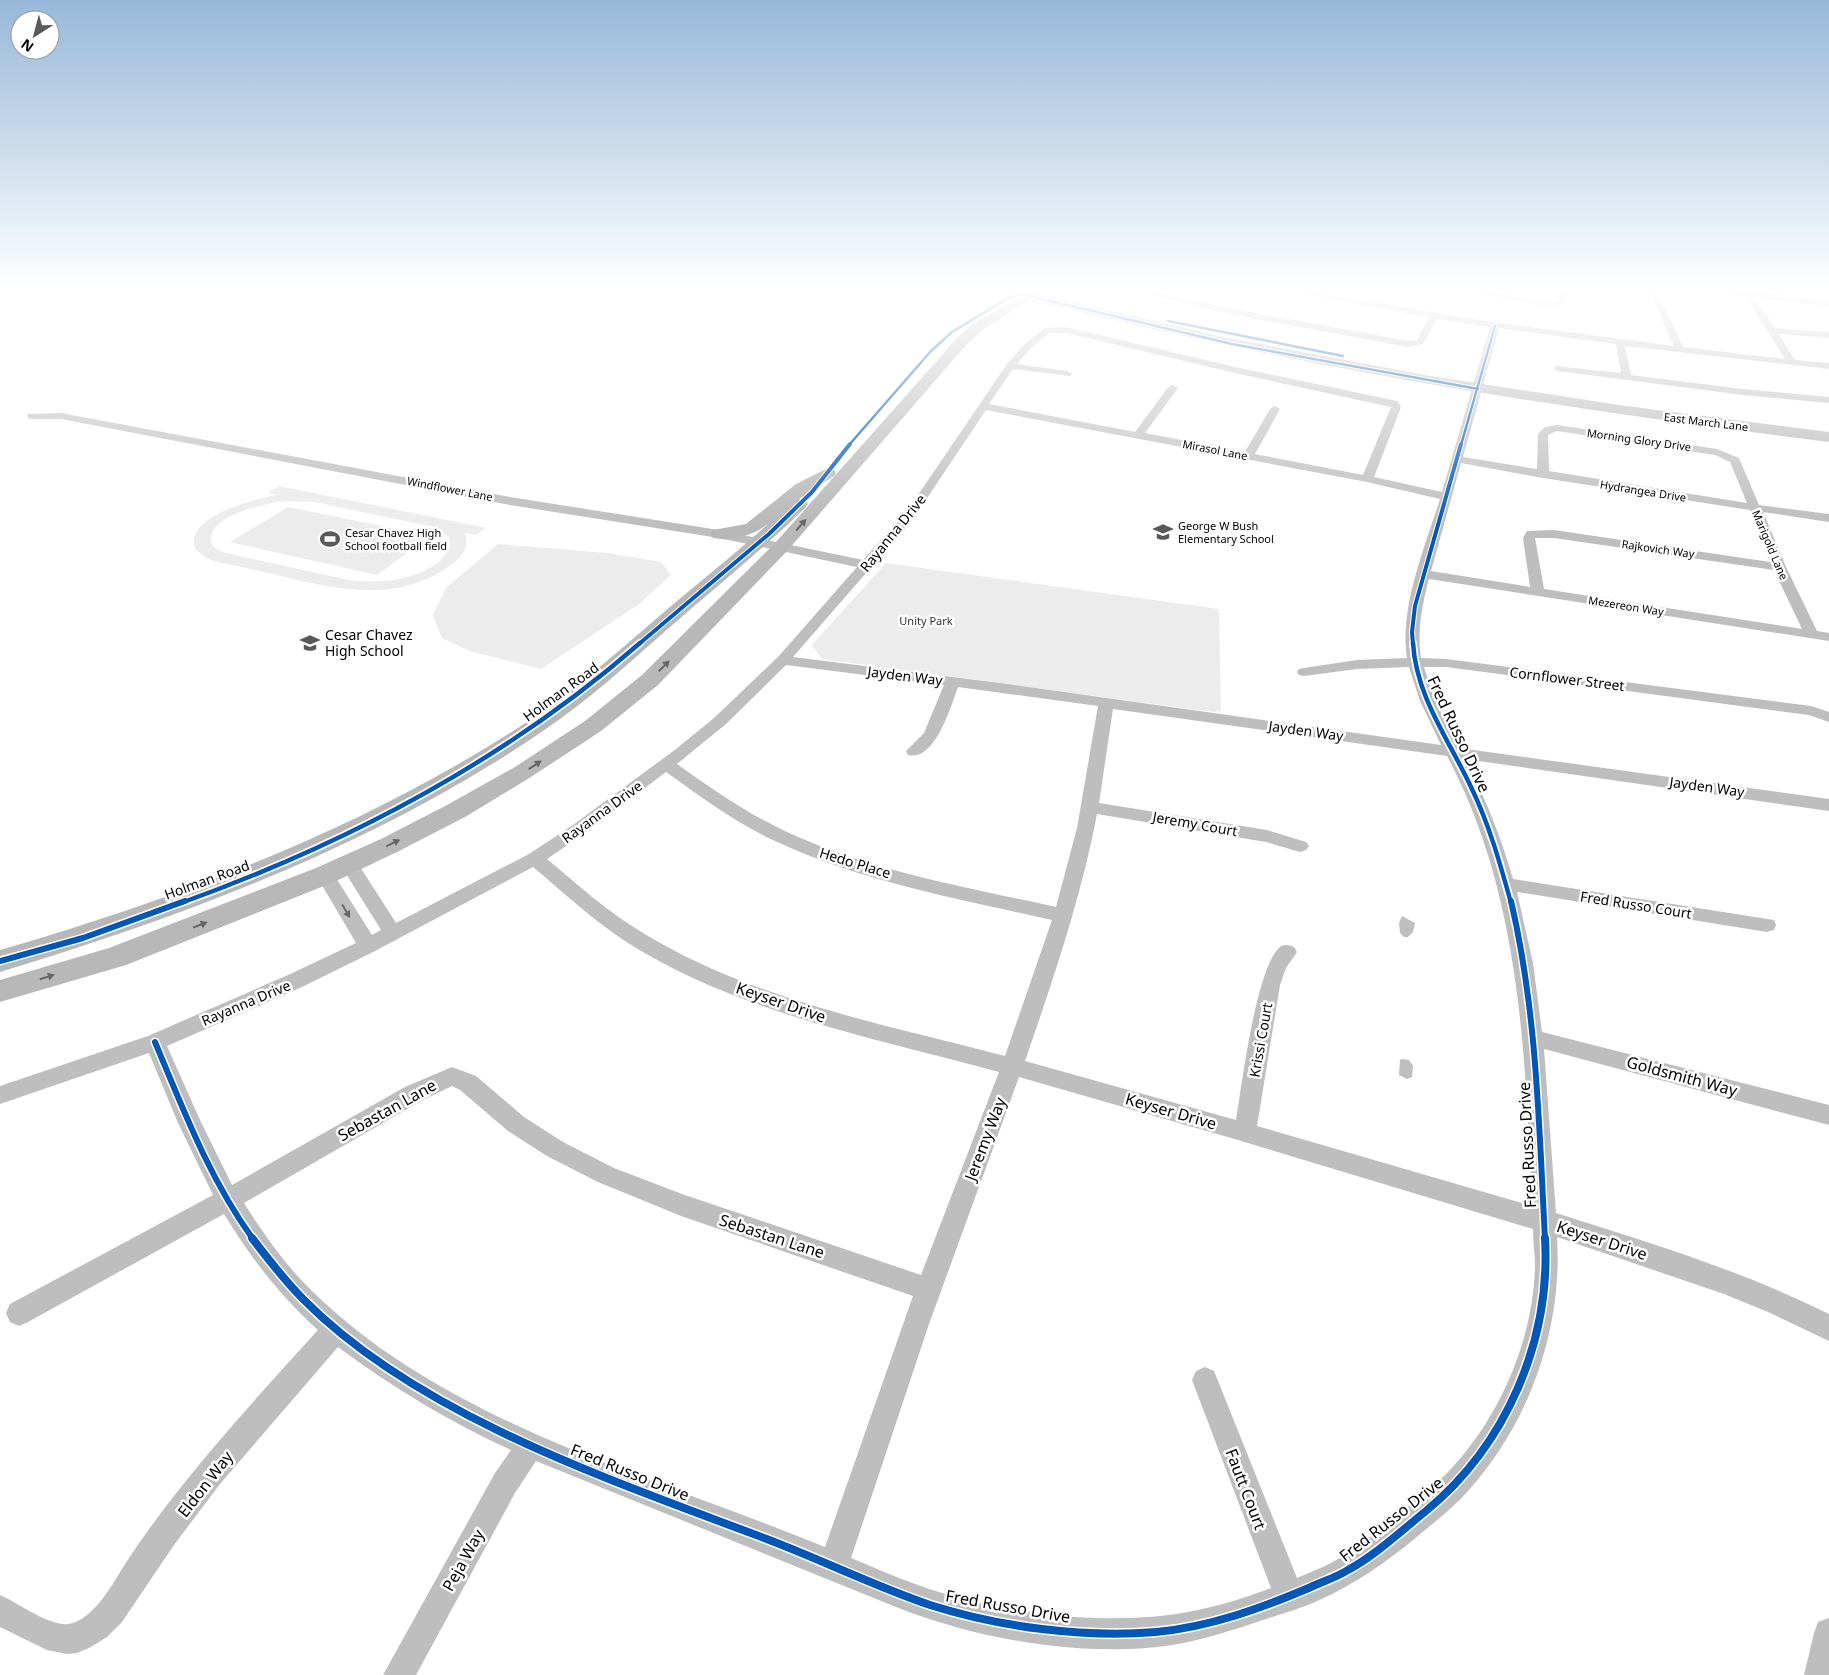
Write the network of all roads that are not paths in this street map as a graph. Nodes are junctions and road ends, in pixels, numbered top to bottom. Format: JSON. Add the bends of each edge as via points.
{"nodes":[{"id":1,"x":916,"y":369,"type":"edge"},
{"id":2,"x":937,"y":369,"type":"edge"},
{"id":3,"x":1008,"y":369,"type":"edge"},
{"id":4,"x":1033,"y":369,"type":"edge"},
{"id":5,"x":1231,"y":369,"type":"edge"},
{"id":6,"x":1384,"y":369,"type":"edge"},
{"id":7,"x":1402,"y":369,"type":"edge"},
{"id":8,"x":1483,"y":369,"type":"edge"},
{"id":9,"x":1566,"y":369,"type":"edge"},
{"id":10,"x":1625,"y":369,"type":"edge"},
{"id":11,"x":1067,"y":374,"type":"dead end"},
{"id":12,"x":1627,"y":378,"type":"junction"},
{"id":13,"x":1479,"y":385,"type":"junction"},
{"id":14,"x":1173,"y":388,"type":"dead end"},
{"id":15,"x":1829,"y":400,"type":"edge"},
{"id":16,"x":983,"y":406,"type":"junction"},
{"id":17,"x":1275,"y":409,"type":"dead end"},
{"id":18,"x":32,"y":416,"type":"dead end"},
{"id":19,"x":1829,"y":428,"type":"edge"},
{"id":20,"x":1138,"y":436,"type":"junction"},
{"id":21,"x":1829,"y":437,"type":"edge"},
{"id":22,"x":1248,"y":456,"type":"junction"},
{"id":23,"x":1729,"y":456,"type":"joint"},
{"id":24,"x":1457,"y":459,"type":"junction"},
{"id":25,"x":828,"y":474,"type":"junction"},
{"id":26,"x":1543,"y":475,"type":"junction"},
{"id":27,"x":1367,"y":479,"type":"junction"},
{"id":28,"x":1446,"y":497,"type":"junction"},
{"id":29,"x":1754,"y":508,"type":"junction"},
{"id":30,"x":1829,"y":518,"type":"edge"},
{"id":31,"x":719,"y":534,"type":"junction"},
{"id":32,"x":760,"y":542,"type":"junction"},
{"id":33,"x":782,"y":546,"type":"junction"},
{"id":34,"x":867,"y":565,"type":"junction"},
{"id":35,"x":1779,"y":567,"type":"junction"},
{"id":36,"x":1424,"y":574,"type":"junction"},
{"id":37,"x":1538,"y":593,"type":"junction"},
{"id":38,"x":1812,"y":635,"type":"junction"},
{"id":39,"x":1829,"y":637,"type":"edge"},
{"id":40,"x":783,"y":660,"type":"junction"},
{"id":41,"x":1414,"y":662,"type":"junction"},
{"id":42,"x":1304,"y":672,"type":"dead end"},
{"id":43,"x":953,"y":682,"type":"junction"},
{"id":44,"x":1106,"y":703,"type":"junction"},
{"id":45,"x":1829,"y":717,"type":"edge"},
{"id":46,"x":914,"y":751,"type":"dead end"},
{"id":47,"x":1452,"y":751,"type":"junction"},
{"id":48,"x":667,"y":765,"type":"junction"},
{"id":49,"x":1829,"y":805,"type":"edge"},
{"id":50,"x":1089,"y":807,"type":"junction"},
{"id":51,"x":1300,"y":846,"type":"dead end"},
{"id":52,"x":535,"y":858,"type":"junction"},
{"id":53,"x":349,"y":864,"type":"junction"},
{"id":54,"x":324,"y":875,"type":"junction"},
{"id":55,"x":1506,"y":884,"type":"junction"},
{"id":56,"x":1062,"y":915,"type":"junction"},
{"id":57,"x":1767,"y":925,"type":"dead end"},
{"id":58,"x":394,"y":933,"type":"junction"},
{"id":59,"x":368,"y":946,"type":"junction"},
{"id":60,"x":1287,"y":952,"type":"dead end"},
{"id":61,"x":0,"y":961,"type":"edge"},
{"id":62,"x":0,"y":992,"type":"edge"},
{"id":63,"x":1534,"y":1038,"type":"junction"},
{"id":64,"x":155,"y":1042,"type":"junction"},
{"id":65,"x":1012,"y":1066,"type":"junction"},
{"id":66,"x":0,"y":1095,"type":"edge"},
{"id":67,"x":1829,"y":1115,"type":"edge"},
{"id":68,"x":1245,"y":1132,"type":"junction"},
{"id":69,"x":226,"y":1200,"type":"junction"},
{"id":70,"x":1544,"y":1220,"type":"junction"},
{"id":71,"x":928,"y":1290,"type":"junction"},
{"id":72,"x":19,"y":1313,"type":"dead end"},
{"id":73,"x":1829,"y":1328,"type":"edge"},
{"id":74,"x":336,"y":1330,"type":"junction"},
{"id":75,"x":1205,"y":1380,"type":"dead end"},
{"id":76,"x":529,"y":1446,"type":"junction"},
{"id":77,"x":834,"y":1565,"type":"junction"},
{"id":78,"x":1289,"y":1597,"type":"junction"},
{"id":79,"x":0,"y":1610,"type":"edge"},
{"id":80,"x":1829,"y":1633,"type":"edge"},
{"id":81,"x":399,"y":1675,"type":"edge"},
{"id":82,"x":1820,"y":1675,"type":"edge"}],
"edges":[{"from":1,"to":25,"type":"main road","name":"Holman Road"},
{"from":33,"to":2,"type":"main road","one_way":true},
{"from":3,"to":16,"type":"street","name":"Rayanna Drive"},
{"from":4,"to":11,"type":"street"},
{"from":5,"to":27,"type":"street","name":"Rayanna Drive","via":[[1393,403],[1396,410]]},
{"from":6,"to":13,"type":"main road","name":"East March Lane"},
{"from":7,"to":13,"type":"main road","name":"East March Lane"},
{"from":8,"to":13,"type":"street","name":"Fred Russo Drive"},
{"from":9,"to":12,"type":"street"},
{"from":10,"to":12,"type":"street"},
{"from":12,"to":15,"type":"street"},
{"from":13,"to":19,"type":"main road","name":"East March Lane"},
{"from":13,"to":21,"type":"main road","name":"East March Lane","via":[[1630,412]]},
{"from":13,"to":24,"type":"street","name":"Fred Russo Drive"},
{"from":14,"to":20,"type":"street"},
{"from":16,"to":20,"type":"street","name":"Mirasol Lane"},
{"from":16,"to":34,"type":"street","name":"Rayanna Drive","via":[[909,516]]},
{"from":17,"to":22,"type":"street"},
{"from":18,"to":31,"type":"street","name":"Windflower Lane","via":[[61,416],[492,498]]},
{"from":20,"to":22,"type":"street","name":"Mirasol Lane"},
{"from":22,"to":27,"type":"street","name":"Mirasol Lane"},
{"from":23,"to":26,"type":"street","name":"Morning Glory Drive","via":[[1566,429],[1549,429],[1543,434]]},
{"from":23,"to":29,"type":"street","name":"Marigold Lane","via":[[1735,460]]},
{"from":24,"to":26,"type":"street","name":"Hydrangea Drive"},
{"from":24,"to":28,"type":"street","name":"Fred Russo Drive"},
{"from":25,"to":31,"type":"main road","via":[[802,488],[752,528]]},
{"from":25,"to":32,"type":"main road","name":"Holman Road"},
{"from":26,"to":29,"type":"street","name":"Hydrangea Drive"},
{"from":27,"to":28,"type":"street","name":"Mirasol Lane"},
{"from":28,"to":36,"type":"street","name":"Fred Russo Drive"},
{"from":29,"to":30,"type":"street","name":"Hydrangea Drive"},
{"from":29,"to":35,"type":"street","name":"Marigold Lane"},
{"from":31,"to":32,"type":"street","name":"Windflower Lane"},
{"from":32,"to":33,"type":"street","name":"Windflower Lane"},
{"from":32,"to":61,"type":"main road","name":"Holman Road","via":[[600,678],[534,727],[440,786],[354,831],[254,875],[83,938]]},
{"from":33,"to":34,"type":"street","name":"Windflower Lane"},
{"from":53,"to":33,"type":"main road","one_way":true,"via":[[456,811],[593,726],[650,680]]},
{"from":34,"to":40,"type":"street","name":"Rayanna Drive"},
{"from":35,"to":37,"type":"street","name":"Rajkovich Way","via":[[1537,533],[1529,538]]},
{"from":35,"to":38,"type":"street","name":"Marigold Lane"},
{"from":36,"to":37,"type":"street","name":"Mezereon Way"},
{"from":36,"to":41,"type":"street","name":"Fred Russo Drive","via":[[1411,622]]},
{"from":37,"to":38,"type":"street","name":"Mezereon Way"},
{"from":38,"to":39,"type":"street","name":"Mezereon Way"},
{"from":40,"to":43,"type":"street","name":"Jayden Way"},
{"from":40,"to":48,"type":"street","name":"Rayanna Drive"},
{"from":41,"to":42,"type":"street","name":"Cornflower Street","via":[[1352,665]]},
{"from":41,"to":45,"type":"street","name":"Cornflower Street","via":[[1446,663],[1802,710]]},
{"from":41,"to":47,"type":"street","name":"Fred Russo Drive","via":[[1430,706]]},
{"from":43,"to":44,"type":"street","name":"Jayden Way"},
{"from":43,"to":46,"type":"street","via":[[930,735]]},
{"from":44,"to":47,"type":"street","name":"Jayden Way"},
{"from":44,"to":50,"type":"street","name":"Jeremy Way"},
{"from":47,"to":49,"type":"street","name":"Jayden Way"},
{"from":47,"to":55,"type":"street","name":"Fred Russo Drive","via":[[1472,789]]},
{"from":48,"to":52,"type":"street","name":"Rayanna Drive"},
{"from":48,"to":56,"type":"street","name":"Hedo Place","via":[[750,820],[818,852],[901,877]]},
{"from":50,"to":51,"type":"street","name":"Jeremy Court","via":[[1267,836]]},
{"from":50,"to":56,"type":"street","name":"Jeremy Way"},
{"from":52,"to":58,"type":"street","name":"Rayanna Drive"},
{"from":52,"to":65,"type":"street","name":"Keyser Drive","via":[[612,922],[690,968],[837,1021]]},
{"from":53,"to":54,"type":"main road"},
{"from":53,"to":58,"type":"street"},
{"from":54,"to":59,"type":"street","one_way":true},
{"from":62,"to":54,"type":"main road","one_way":true,"via":[[116,957]]},
{"from":55,"to":57,"type":"street","name":"Fred Russo Court"},
{"from":55,"to":63,"type":"street","name":"Fred Russo Drive"},
{"from":56,"to":65,"type":"street","name":"Jeremy Way"},
{"from":58,"to":59,"type":"street","name":"Rayanna Drive"},
{"from":59,"to":64,"type":"street","name":"Rayanna Drive"},
{"from":60,"to":68,"type":"street","name":"Krissi Court","via":[[1277,965],[1270,985]]},
{"from":63,"to":67,"type":"street","name":"Goldsmith Way"},
{"from":63,"to":70,"type":"street","name":"Fred Russo Drive"},
{"from":64,"to":66,"type":"street","name":"Rayanna Drive"},
{"from":64,"to":69,"type":"street","name":"Fred Russo Drive","via":[[202,1153]]},
{"from":65,"to":68,"type":"street","name":"Keyser Drive"},
{"from":65,"to":71,"type":"street","name":"Jeremy Way"},
{"from":68,"to":70,"type":"street","name":"Keyser Drive"},
{"from":69,"to":71,"type":"street","name":"Sebastan Lane","via":[[420,1090],[452,1076],[468,1083],[516,1124],[555,1149],[606,1175],[681,1205]]},
{"from":69,"to":72,"type":"street","name":"Sebastan Lane"},
{"from":69,"to":74,"type":"street","name":"Fred Russo Drive","via":[[260,1249],[297,1293]]},
{"from":70,"to":73,"type":"street","name":"Keyser Drive","via":[[1719,1280],[1808,1316]]},
{"from":70,"to":78,"type":"street","name":"Fred Russo Drive","via":[[1548,1267],[1537,1337],[1524,1373],[1482,1452],[1458,1483],[1352,1568]]},
{"from":71,"to":77,"type":"street","name":"Jeremy Way"},
{"from":74,"to":76,"type":"street","name":"Fred Russo Drive","via":[[430,1395]]},
{"from":74,"to":79,"type":"street","name":"Eldon Way","via":[[209,1476],[100,1624],[77,1638],[56,1638]]},
{"from":75,"to":78,"type":"street","name":"Fautt Court"},
{"from":76,"to":77,"type":"street","name":"Fred Russo Drive"},
{"from":76,"to":81,"type":"street","name":"Peja Way","via":[[505,1483]]},
{"from":77,"to":78,"type":"street","name":"Fred Russo Drive","via":[[884,1588],[954,1612],[1089,1632],[1157,1632],[1224,1619]]},
{"from":80,"to":82,"type":"street"}]}
